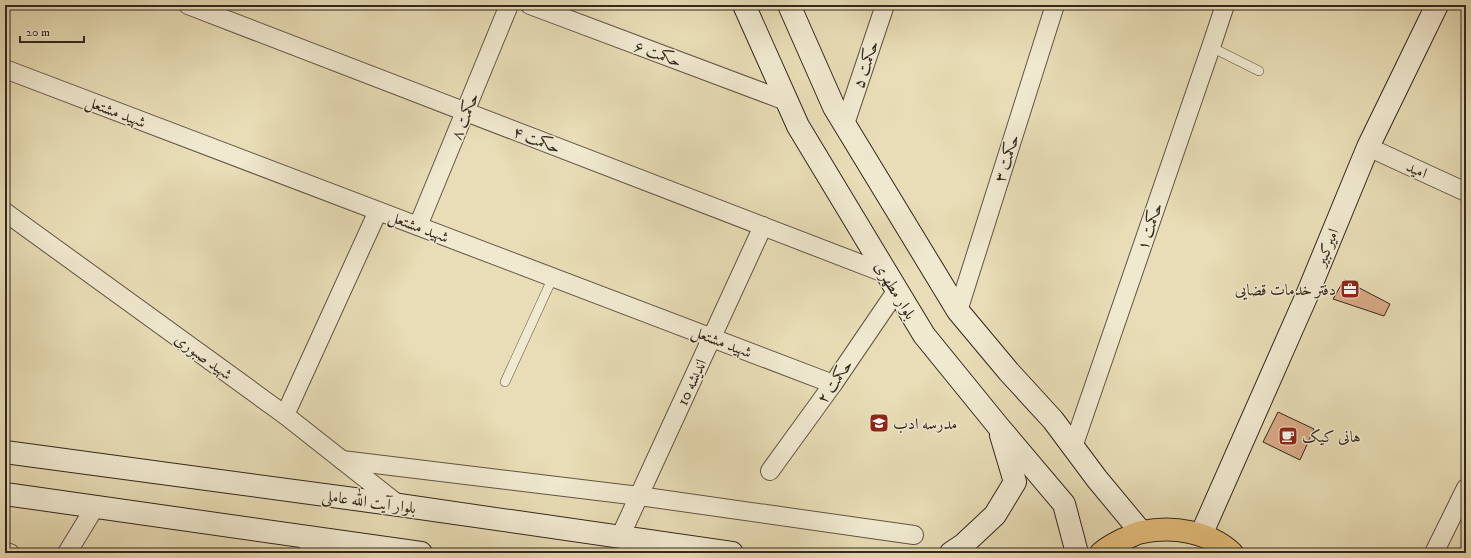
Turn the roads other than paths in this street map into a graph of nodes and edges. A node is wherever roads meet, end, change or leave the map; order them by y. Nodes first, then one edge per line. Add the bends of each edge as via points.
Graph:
1 (188, 5) edge
2 (509, 5) edge
3 (530, 5) edge
4 (744, 5) edge
5 (789, 5) edge
6 (885, 5) edge
7 (1055, 5) edge
8 (1225, 5) edge
9 (1437, 5) edge
10 (1212, 47) junction
11 (5, 69) edge
12 (1259, 71) dead end
13 (786, 101) junction
14 (465, 112) junction
15 (845, 124) junction
16 (1368, 147) junction
17 (1466, 192) edge
18 (378, 211) junction
19 (5, 212) edge
20 (418, 226) junction
21 (763, 226) junction
22 (553, 277) junction
23 (892, 282) junction
24 (958, 311) junction
25 (711, 337) junction
26 (505, 382) dead end
27 (833, 384) junction
28 (285, 415) junction
29 (998, 426) junction
30 (1073, 447) junction
31 (5, 452) edge
32 (342, 460) junction
33 (770, 471) dead end
34 (1466, 488) edge
35 (5, 494) edge
36 (639, 496) junction
37 (399, 505) junction
38 (95, 507) junction
39 (1140, 532) junction
40 (914, 535) dead end
41 (1201, 535) junction
42 (620, 537) junction
43 (311, 546) edge
44 (5, 552) edge
45 (10, 553) edge
46 (67, 553) edge
47 (421, 553) edge
48 (732, 553) edge
49 (951, 553) edge
50 (1077, 553) edge
51 (1101, 553) edge
52 (1232, 553) edge
53 (1434, 553) edge

1 - 14 street, حکمت ۴
2 - 14 street, حکمت ۸
3 - 13 street, حکمت ۶
4 - 13 street, بلوار مطهری
5 - 15 street via 834,107
6 - 15 street, حکمت ۵
7 - 24 street, حکمت ۳
8 - 10 street, حکمت ۱
9 - 16 street, امیرکبیر
10 - 12 lane
10 - 30 street, حکمت ۱
11 - 18 street, شهید مشتعل
13 - 23 street, بلوار مطهری via 798,126
14 - 20 street, حکمت ۸
14 - 21 street, حکمت ۴
15 - 24 street
16 - 17 street, امید
16 - 41 street, امیرکبیر
18 - 20 street, شهید مشتعل
18 - 28 street
19 - 28 street, شهید صبوری
20 - 22 street, شهید مشتعل
21 - 23 street, حکمت ۴
21 - 25 street, اندیشه 10
22 - 25 street, شهید مشتعل
22 - 26 lane
23 - 27 street, حکمت ۲
23 - 29 street, بلوار مطهری via 924,335
24 - 30 street via 1053,420
25 - 27 street, شهید مشتعل
25 - 36 street, اندیشه 10
27 - 33 street, حکمت ۲
28 - 32 street, شهید صبوری
29 - 49 street via 1015,482 995,515
29 - 50 street, بلوار مطهری via 1064,504
30 - 39 street
31 - 37 street, بلوار آیت‌ الله عاملی
32 - 36 street
32 - 37 street, شهید صبوری
34 - 53 street
35 - 38 street
36 - 40 street
36 - 42 street, اندیشه 10
37 - 42 street, بلوار آیت‌ الله عاملی
38 - 43 street
38 - 46 street
39 - 41 main road via 1171,529
39 - 51 main road
41 - 52 main road via 1226,547
42 - 48 street, بلوار آیت‌ الله عاملی
43 - 47 street
44 - 45 street

